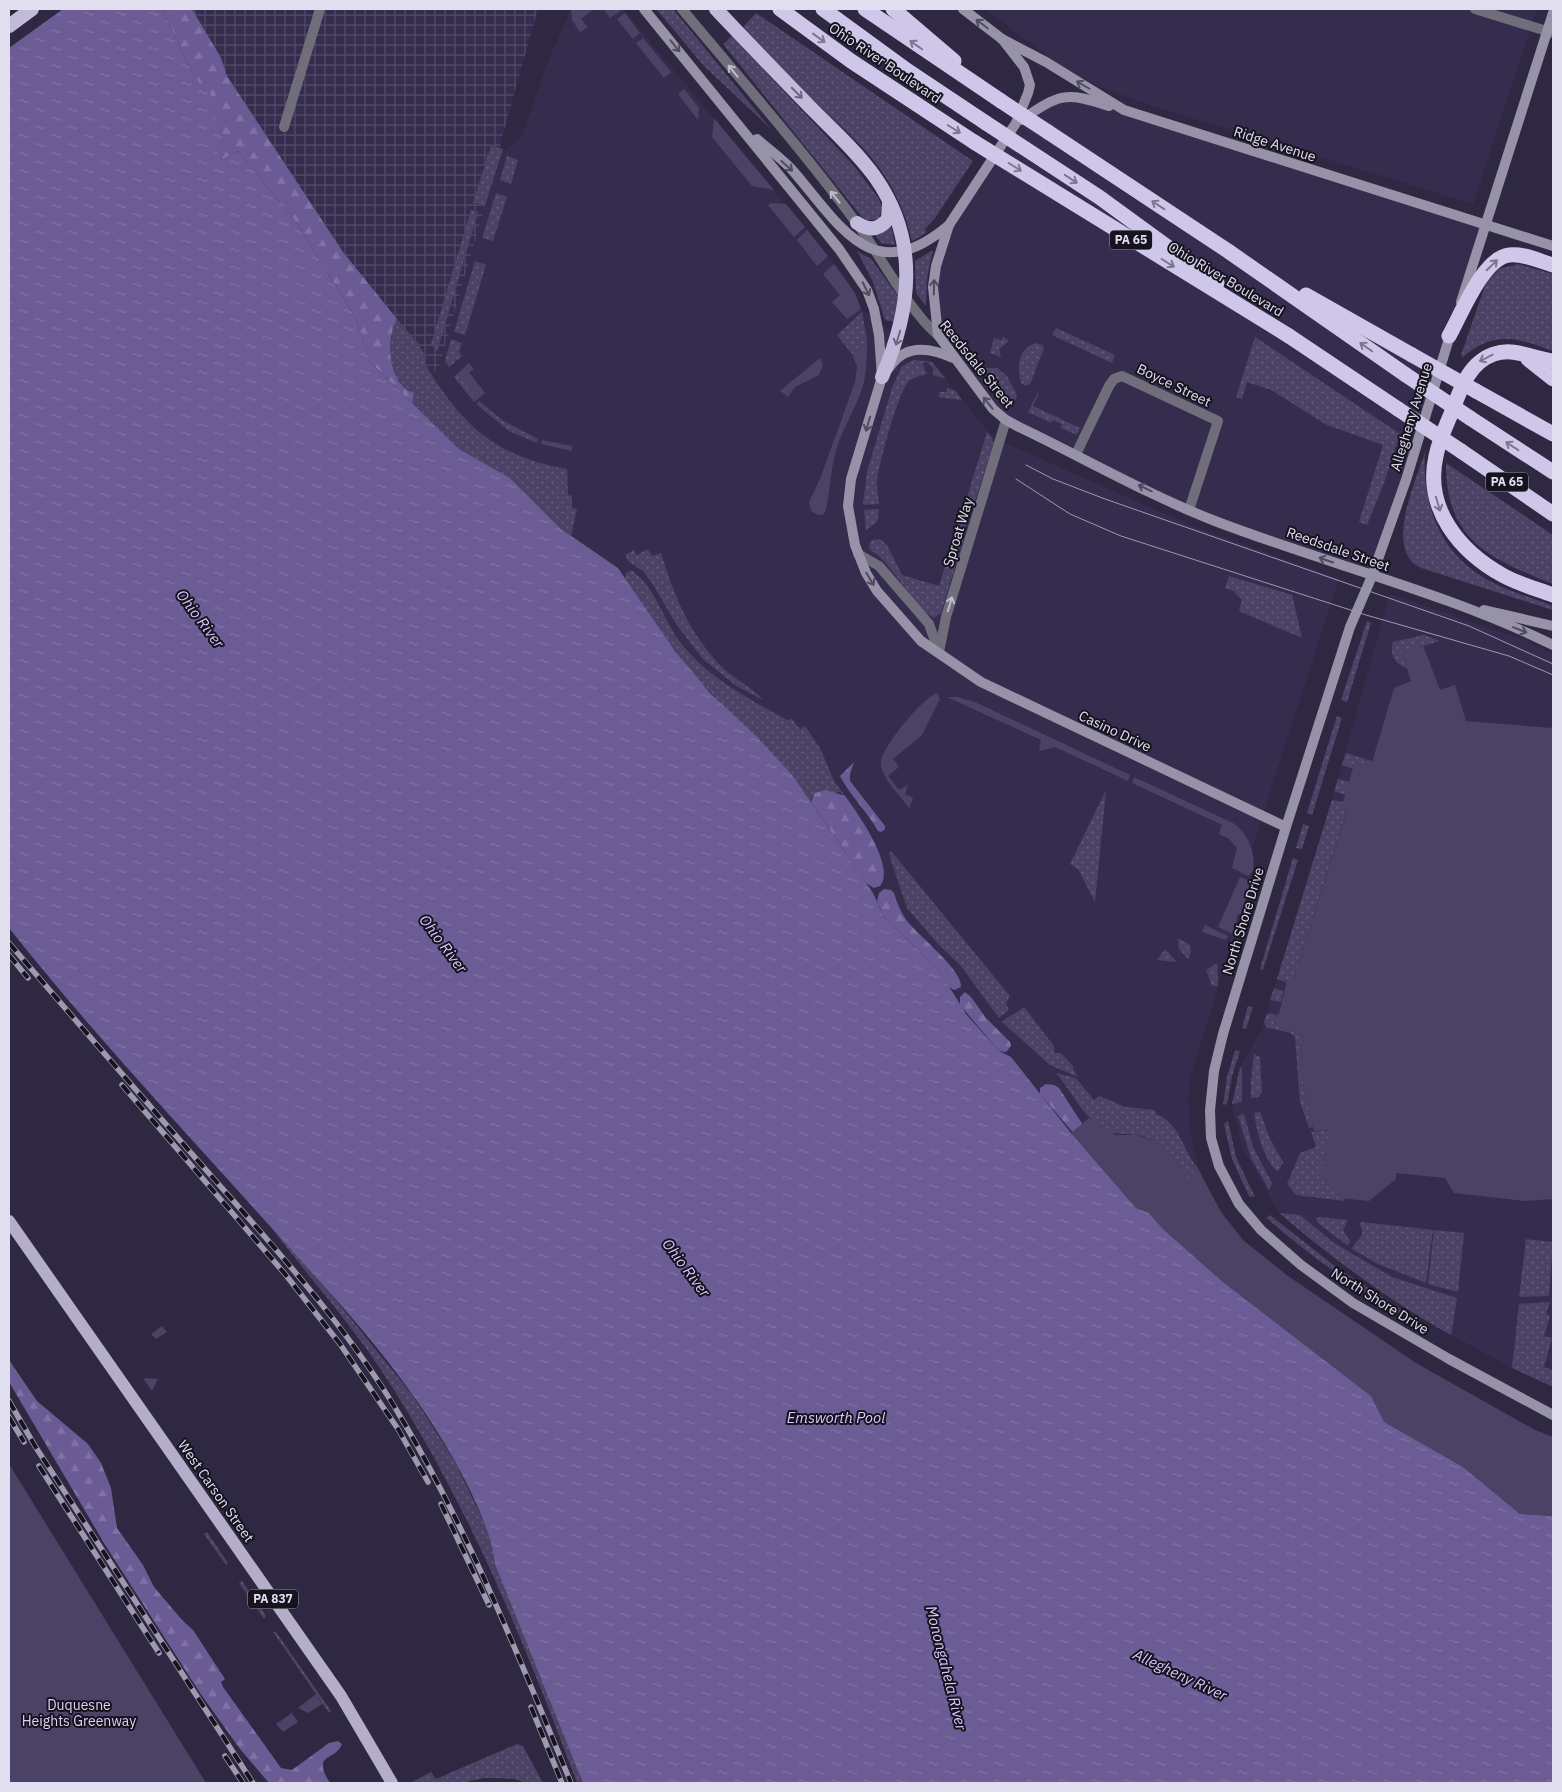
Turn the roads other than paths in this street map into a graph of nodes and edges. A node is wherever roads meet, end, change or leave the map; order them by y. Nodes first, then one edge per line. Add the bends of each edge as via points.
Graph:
1 (32, 9) edge
2 (320, 9) edge
3 (644, 9) edge
4 (682, 9) edge
5 (716, 9) edge
6 (780, 9) edge
7 (823, 9) edge
8 (865, 9) edge
9 (893, 9) edge
10 (962, 9) edge
11 (1475, 9) edge
12 (1553, 12) edge
13 (9, 26) edge
14 (1550, 32) edge
15 (1002, 39) junction
16 (1001, 101) junction
17 (1124, 110) junction
18 (737, 122) junction
19 (1016, 123) junction
20 (284, 127) dead end
21 (889, 203) junction
22 (857, 223) junction
23 (950, 225) junction
24 (1486, 225) junction
25 (1553, 246) edge
26 (875, 250) junction
27 (1228, 251) junction
28 (905, 252) junction
29 (1553, 265) edge
30 (906, 296) junction
31 (938, 335) junction
32 (1290, 336) junction
33 (1449, 336) junction
34 (1508, 351) junction
35 (953, 358) junction
36 (1553, 361) edge
37 (882, 377) junction
38 (1553, 379) edge
39 (1006, 420) junction
40 (1553, 434) edge
41 (1076, 454) junction
42 (1553, 472) edge
43 (1189, 510) junction
44 (1553, 514) edge
45 (858, 554) junction
46 (1372, 576) junction
47 (1553, 595) edge
48 (1459, 605) junction
49 (1553, 626) edge
50 (1553, 645) edge
51 (939, 652) junction
52 (1286, 826) junction
53 (9, 1221) edge
54 (1553, 1414) edge
55 (392, 1783) edge

1 - 13 highway
2 - 20 street
3 -> 18 main road
22 -> 4 street, Reedsdale Street
5 -> 21 highway via 861,159
6 -> 32 highway, Ohio River Boulevard / PA 65, bridge via 851,61 974,142
7 -> 32 highway, bridge via 886,56 1127,216
16 -> 8 highway, Ohio River Boulevard / PA 65
9 - 16 highway
15 -> 10 main road
11 - 14 street
12 - 14 main road, Allegheny Avenue
14 - 24 main road, Allegheny Avenue
17 -> 15 main road, Ridge Avenue
15 - 19 main road via 1024,67 1030,85
27 -> 16 highway, Ohio River Boulevard / PA 65, bridge
17 - 19 main road via 1079,96 1067,96 1051,100
17 - 24 main road, Ridge Avenue
18 -> 26 main road via 792,170 842,229 859,243
18 -> 37 main road, Casino Drive via 839,248 862,282 874,309
19 - 23 main road
21 - 22 highway via 888,219 879,228 867,229
21 - 28 highway
22 - 26 street, Reedsdale Street
23 - 28 main road via 925,243
31 -> 23 main road via 933,287 936,266
24 - 25 main road, Ridge Avenue
24 - 33 main road, Allegheny Avenue
26 - 28 main road
26 - 30 street, Reedsdale Street
27 - 40 highway, bridge
42 -> 27 highway, Ohio River Boulevard / PA 65, bridge
28 - 30 highway
33 -> 29 highway via 1482,276 1495,260 1518,255
30 - 31 street, Reedsdale Street
30 -> 37 highway via 896,344
31 - 35 main road, Reedsdale Street
32 - 44 highway, Ohio River Boulevard / PA 65, bridge
33 - 46 main road, Allegheny Avenue via 1406,480
34 - 36 highway
34 - 38 highway via 1527,359
34 -> 47 highway via 1480,360 1469,372 1435,456 1436,502 1452,534 1480,561 1505,577
35 - 37 main road via 932,350 914,349 899,357
39 -> 35 main road, Reedsdale Street via 992,409
37 -> 45 main road, Casino Drive via 851,480 848,506
39 - 41 main road, Reedsdale Street
51 -> 39 street, Sproat Way via 946,617
43 -> 41 main road, Reedsdale Street
41 - 43 street, Boyce Street via 1109,386 1122,376 1218,421
46 -> 43 main road, Reedsdale Street
45 -> 51 main road, Casino Drive via 866,573 890,607 922,641
45 - 51 street via 879,566 929,624
46 - 48 main road, Reedsdale Street
46 - 52 main road, Allegheny Avenue via 1350,628
48 - 49 main road, Reedsdale Street
48 -> 50 main road, Reedsdale Street
51 - 52 main road, Casino Drive via 958,668 1006,695
52 - 54 main road, North Shore Drive via 1214,1071 1211,1138 1219,1166 1236,1198 1261,1230 1301,1265 1353,1303
53 - 55 main road, West Carson Street / PA 837 via 341,1696

